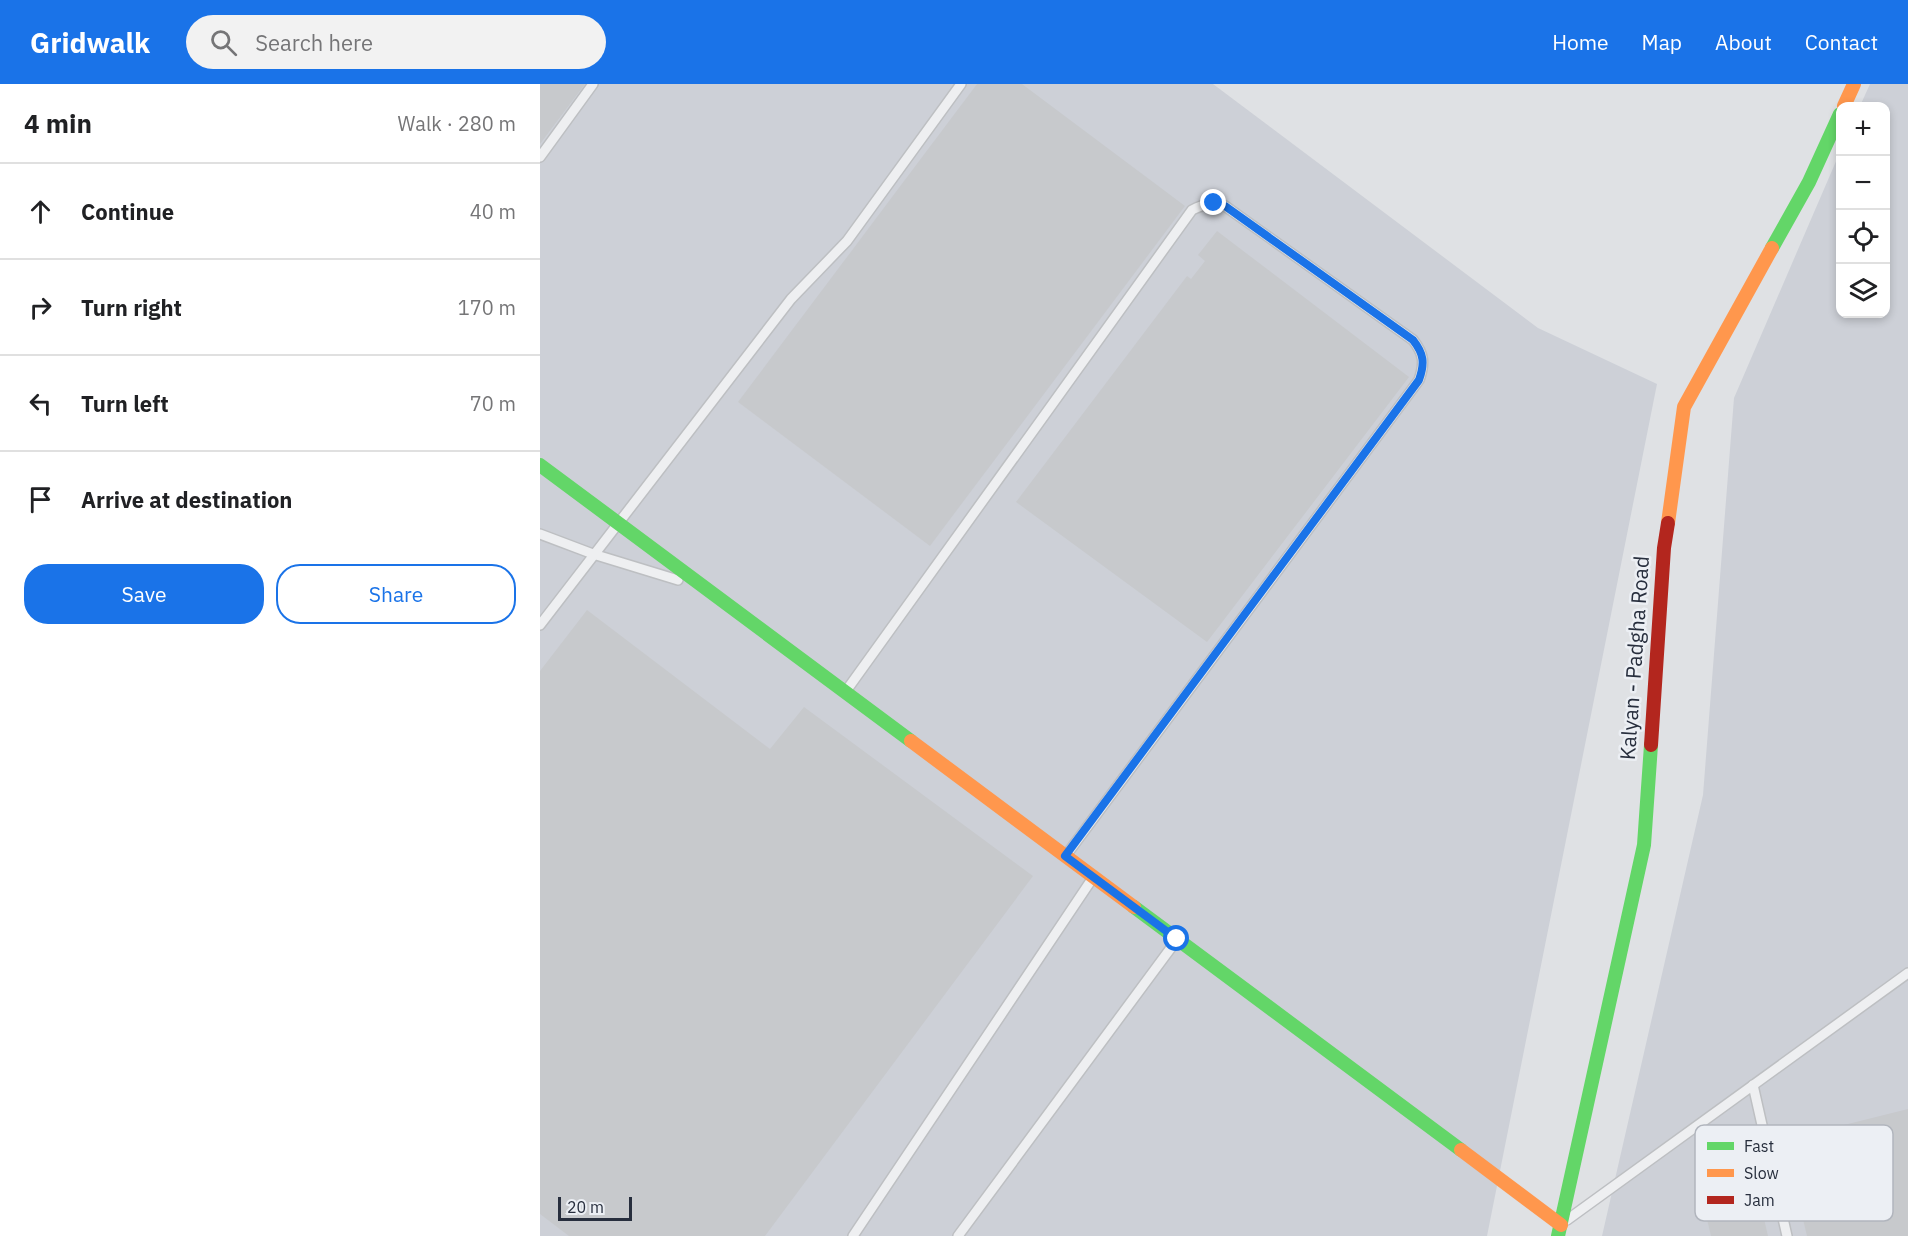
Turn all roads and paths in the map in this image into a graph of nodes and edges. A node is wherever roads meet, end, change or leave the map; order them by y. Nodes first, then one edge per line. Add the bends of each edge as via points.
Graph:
1 (593, 84) edge
2 (961, 84) edge
3 (1854, 84) edge
4 (1846, 102) edge
5 (1836, 123) edge
6 (540, 157) edge
7 (540, 465) edge
8 (618, 523) junction
9 (540, 534) edge
10 (593, 554) junction
11 (706, 589) junction
12 (540, 625) edge
13 (845, 692) junction
14 (1065, 856) junction
15 (1093, 877) junction
16 (1177, 939) junction
17 (1908, 973) edge
18 (1753, 1085) junction
19 (1699, 1125) edge
20 (1762, 1125) edge
21 (1695, 1128) edge
22 (1785, 1221) edge
23 (1559, 1230) edge
24 (853, 1236) edge
25 (958, 1236) edge
26 (1788, 1236) edge

1 - 6 lane
2 - 8 lane via 847,242 791,299
3 - 4 street
5 - 23 street, Kalyan - Padgha Road via 1809,182 1684,407 1664,548 1644,845
7 - 8 street
8 - 10 lane
8 - 11 street
9 - 10 lane
10 - 11 lane
10 - 12 lane
11 - 13 street
13 - 14 street
13 - 14 lane via 1192,210 1214,203 1225,206 1413,340 1423,359 1419,380
14 - 15 street
15 - 16 street
15 - 24 lane
16 - 23 street
16 - 25 lane
17 - 18 lane
18 - 19 lane
18 - 20 lane
21 - 23 lane
22 - 26 lane

